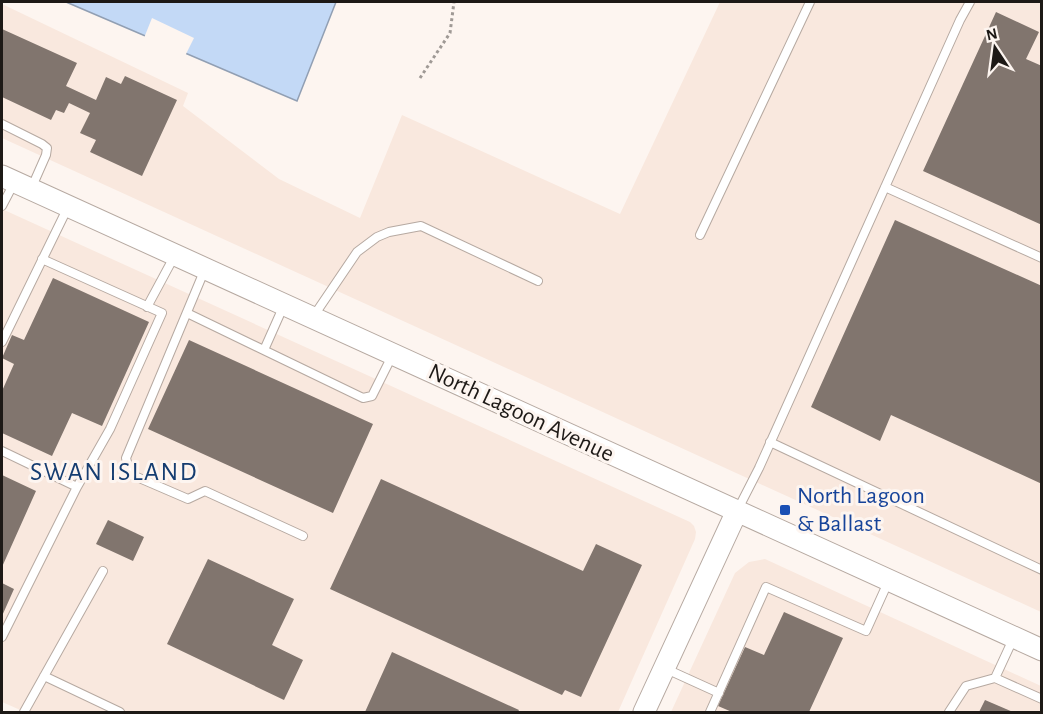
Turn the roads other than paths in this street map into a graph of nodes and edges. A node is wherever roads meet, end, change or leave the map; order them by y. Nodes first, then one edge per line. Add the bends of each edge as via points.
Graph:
1 (810, 2) edge
2 (970, 2) edge
3 (2, 124) edge
4 (15, 182) edge
5 (885, 187) junction
6 (2, 206) edge
7 (68, 206) junction
8 (700, 235) dead end
9 (175, 255) junction
10 (1041, 258) edge
11 (42, 259) junction
12 (205, 268) junction
13 (538, 281) dead end
14 (284, 305) junction
15 (147, 307) junction
16 (187, 313) junction
17 (313, 318) junction
18 (2, 342) edge
19 (264, 350) junction
20 (393, 354) junction
21 (770, 442) junction
22 (2, 451) edge
23 (77, 487) junction
24 (737, 511) junction
25 (303, 536) dead end
26 (1041, 570) edge
27 (103, 571) dead end
28 (889, 580) junction
29 (2, 637) edge
30 (1014, 637) junction
31 (1041, 650) edge
32 (664, 668) junction
33 (44, 676) junction
34 (995, 678) junction
35 (719, 693) junction
36 (1041, 699) edge
37 (24, 712) edge
38 (120, 712) edge
39 (644, 712) edge
40 (710, 712) edge
41 (949, 712) edge

1 - 8 lane
2 - 5 lane
3 - 4 lane via 47,148 46,155
4 - 6 lane
4 - 7 street, North Lagoon Avenue
5 - 10 lane
5 - 21 lane
7 - 9 street, North Lagoon Avenue
7 - 11 lane
9 - 12 street, North Lagoon Avenue
9 - 15 lane
11 - 15 lane
11 - 18 lane
12 - 14 street, North Lagoon Avenue
12 - 16 lane
13 - 17 lane via 421,226 389,232 357,252
14 - 17 street, North Lagoon Avenue
14 - 19 lane
15 - 23 lane via 162,313 110,429
16 - 19 lane
16 - 25 lane via 126,458 130,474 188,499 204,490
17 - 20 street, North Lagoon Avenue
19 - 20 lane via 363,398 372,396
20 - 24 street, North Lagoon Avenue
21 - 24 lane
21 - 26 lane
22 - 23 lane
23 - 29 lane
24 - 28 street, North Lagoon Avenue
24 - 32 street
27 - 33 lane
28 - 30 street, North Lagoon Avenue
28 - 35 lane via 866,631 766,587
30 - 31 street, North Lagoon Avenue
30 - 34 lane
32 - 35 lane
32 - 39 street
33 - 37 lane
33 - 38 lane
34 - 36 lane
34 - 41 lane via 966,686
35 - 40 lane

